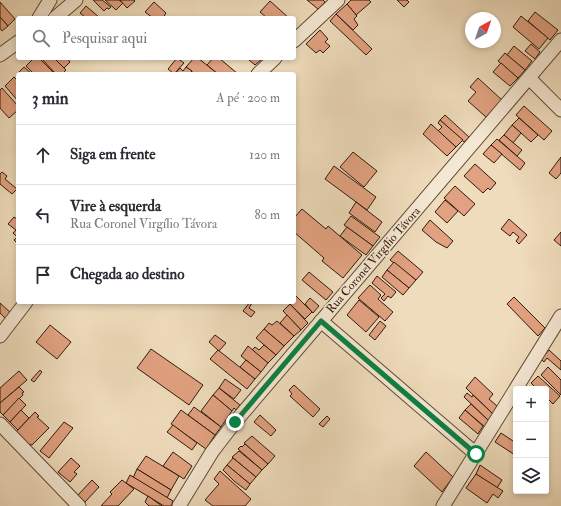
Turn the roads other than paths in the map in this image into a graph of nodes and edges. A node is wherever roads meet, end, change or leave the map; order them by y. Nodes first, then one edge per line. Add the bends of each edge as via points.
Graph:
1 (50, 0) edge
2 (76, 0) edge
3 (338, 0) edge
4 (41, 16) edge
5 (57, 16) edge
6 (296, 39) edge
7 (561, 40) edge
8 (16, 43) edge
9 (0, 55) edge
10 (273, 60) edge
11 (260, 72) edge
12 (529, 78) junction
13 (561, 110) edge
14 (24, 304) edge
15 (561, 316) edge
16 (321, 321) junction
17 (0, 336) edge
18 (0, 424) edge
19 (476, 454) junction
20 (78, 506) edge
21 (179, 506) edge
22 (443, 506) edge

1 - 4 street
2 - 5 street
3 - 6 street
7 - 12 street, Rua Coronel Virgílio Távora
8 - 9 street
10 - 11 street
12 - 13 street
12 - 16 street, Rua Coronel Virgílio Távora
14 - 17 street
15 - 19 street
16 - 19 street
16 - 21 street, Rua Coronel Virgílio Távora via 235,422 212,452
18 - 20 street
19 - 22 street

